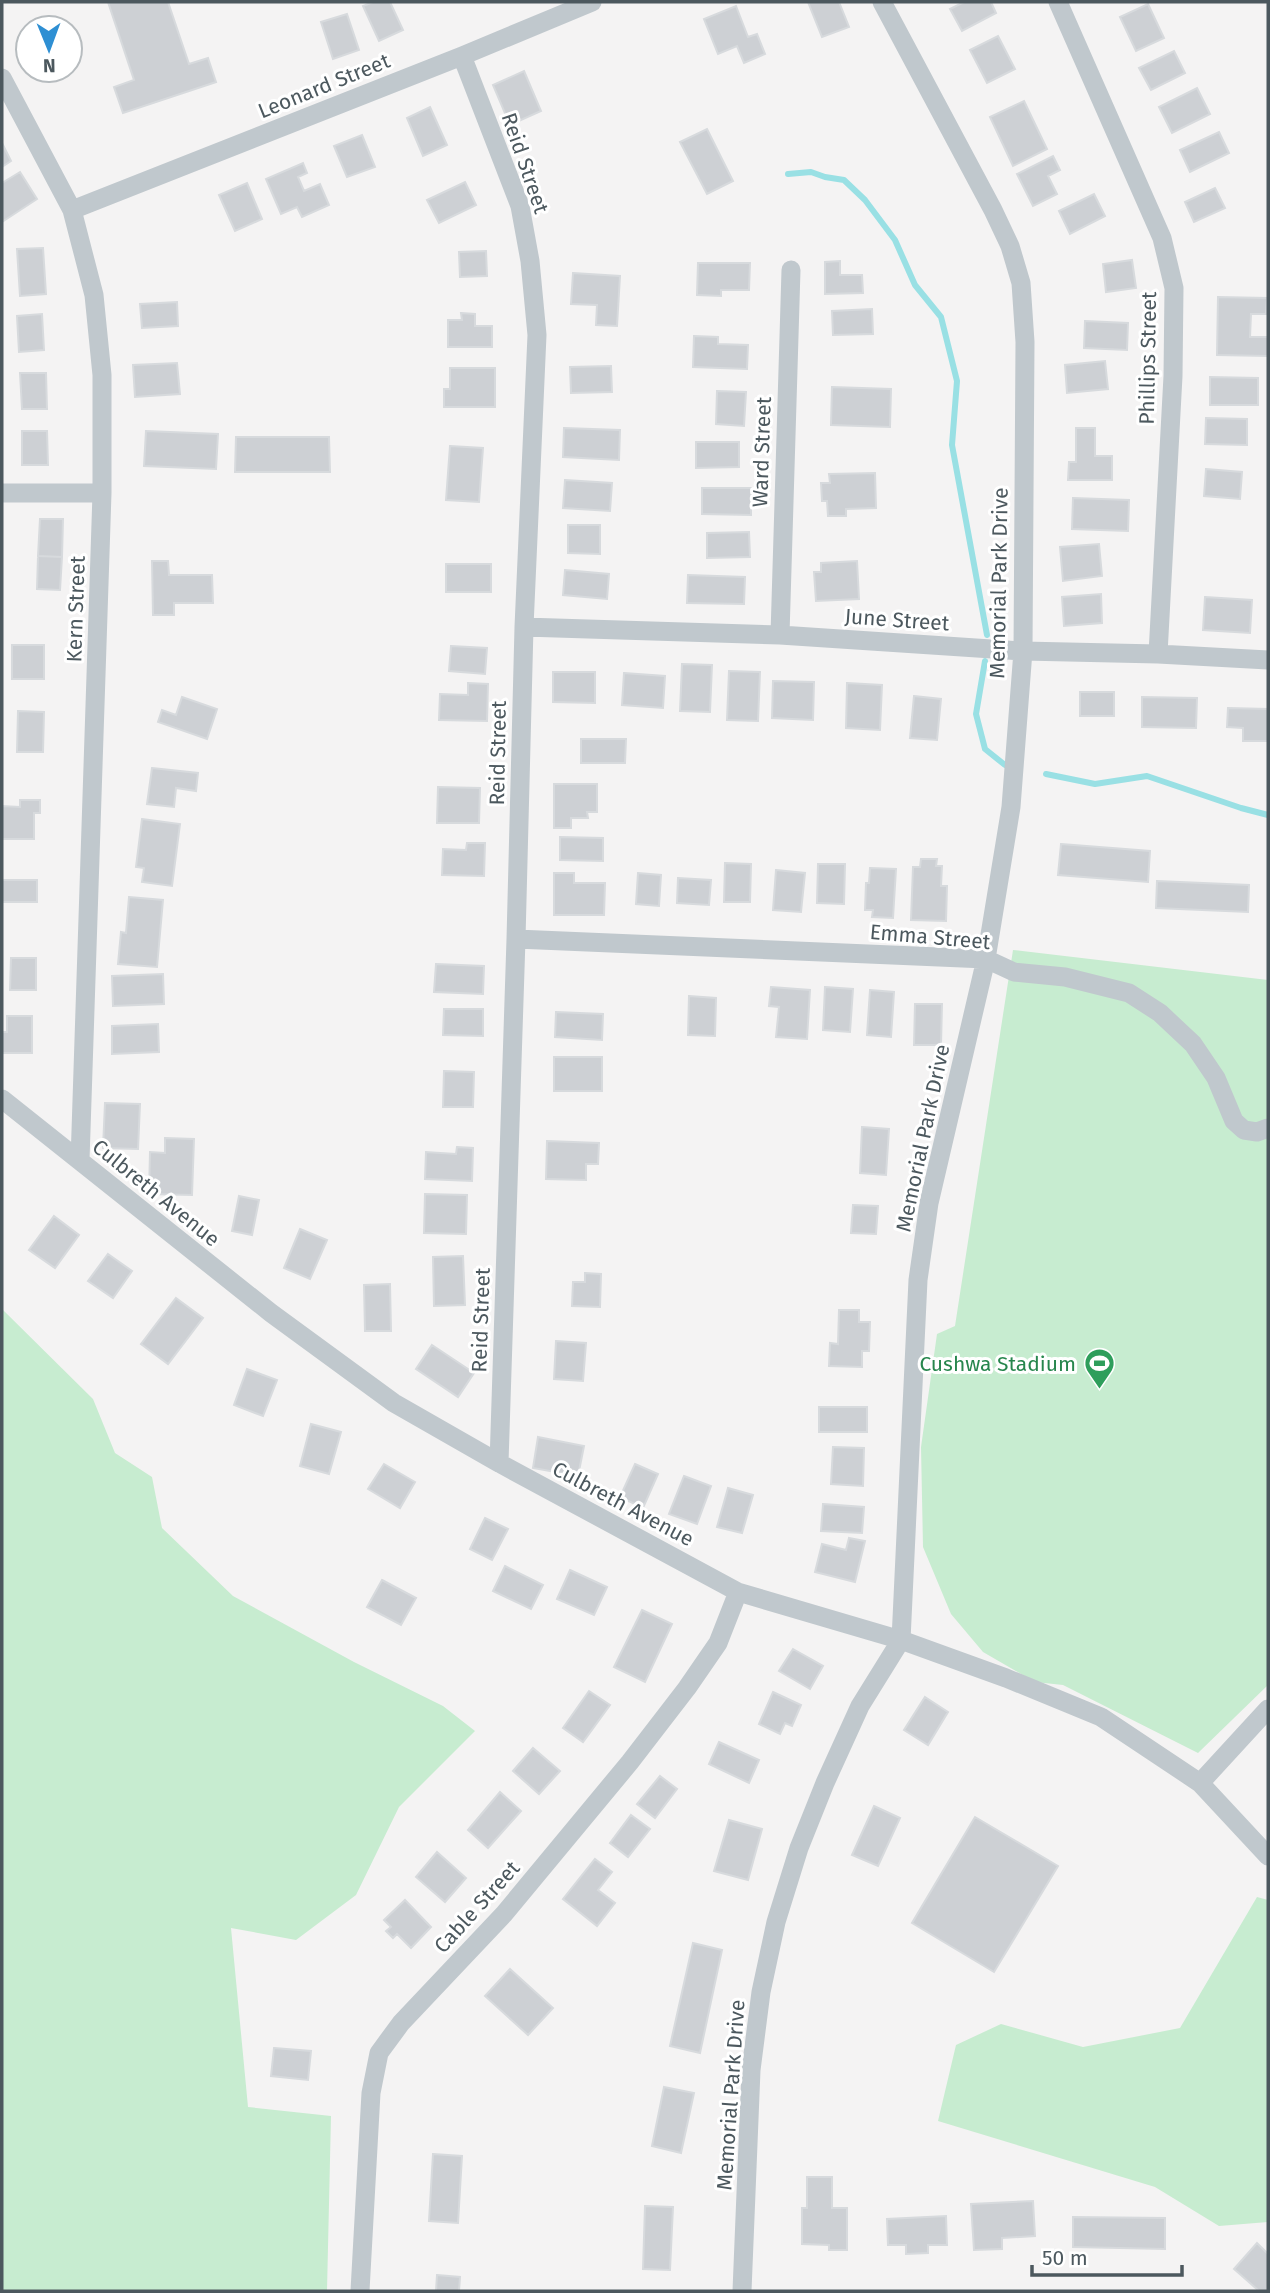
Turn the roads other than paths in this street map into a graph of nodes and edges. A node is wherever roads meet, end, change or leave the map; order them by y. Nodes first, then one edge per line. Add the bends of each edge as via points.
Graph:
1 (592, 2) edge
2 (882, 2) edge
3 (1058, 2) edge
4 (462, 56) junction
5 (2, 78) edge
6 (72, 210) junction
7 (791, 270) dead end
8 (2, 493) edge
9 (102, 493) junction
10 (524, 627) junction
11 (780, 635) junction
12 (1023, 651) junction
13 (1158, 654) junction
14 (1268, 660) edge
15 (516, 939) junction
16 (986, 959) junction
17 (2, 1099) edge
18 (1268, 1128) edge
19 (80, 1161) junction
20 (499, 1464) junction
21 (738, 1592) junction
22 (901, 1640) junction
23 (1268, 1709) edge
24 (1200, 1783) junction
25 (1268, 1856) edge
26 (360, 2291) edge
27 (742, 2291) edge

1 - 4 street, Leonard Street
2 - 12 street, Memorial Park Drive via 993,210 1021,283 1025,342
3 - 13 street, Phillips Street via 1162,238 1174,288
4 - 6 street, Leonard Street
4 - 10 street, Reid Street via 520,206 530,261 537,335
5 - 6 street, Kern Street
6 - 9 street, Kern Street via 94,295 102,374
7 - 11 street, Ward Street
8 - 9 street
9 - 19 street, Kern Street
10 - 11 street, June Street
10 - 15 street, Reid Street
11 - 12 street, June Street
12 - 13 street, June Street
12 - 16 street, Memorial Park Drive via 1011,807
13 - 14 street, June Street
15 - 16 street, Emma Street
15 - 20 street, Reid Street
16 - 18 street, Emma Street via 1014,972 1065,977 1129,993 1160,1013 1193,1044 1216,1078 1234,1121 1244,1130
16 - 22 street, Memorial Park Drive via 929,1203 918,1280
17 - 19 street, Culbreth Avenue
19 - 20 street, Culbreth Avenue via 394,1404
20 - 21 street, Culbreth Avenue
21 - 22 street, Culbreth Avenue
21 - 26 street, Cable Street via 718,1643 630,1762 379,2053 371,2093
22 - 24 street, Culbreth Avenue via 1101,1717
22 - 27 street, Memorial Park Drive via 860,1706 825,1783 776,1922 751,2070
23 - 24 street
24 - 25 street, Culbreth Avenue

